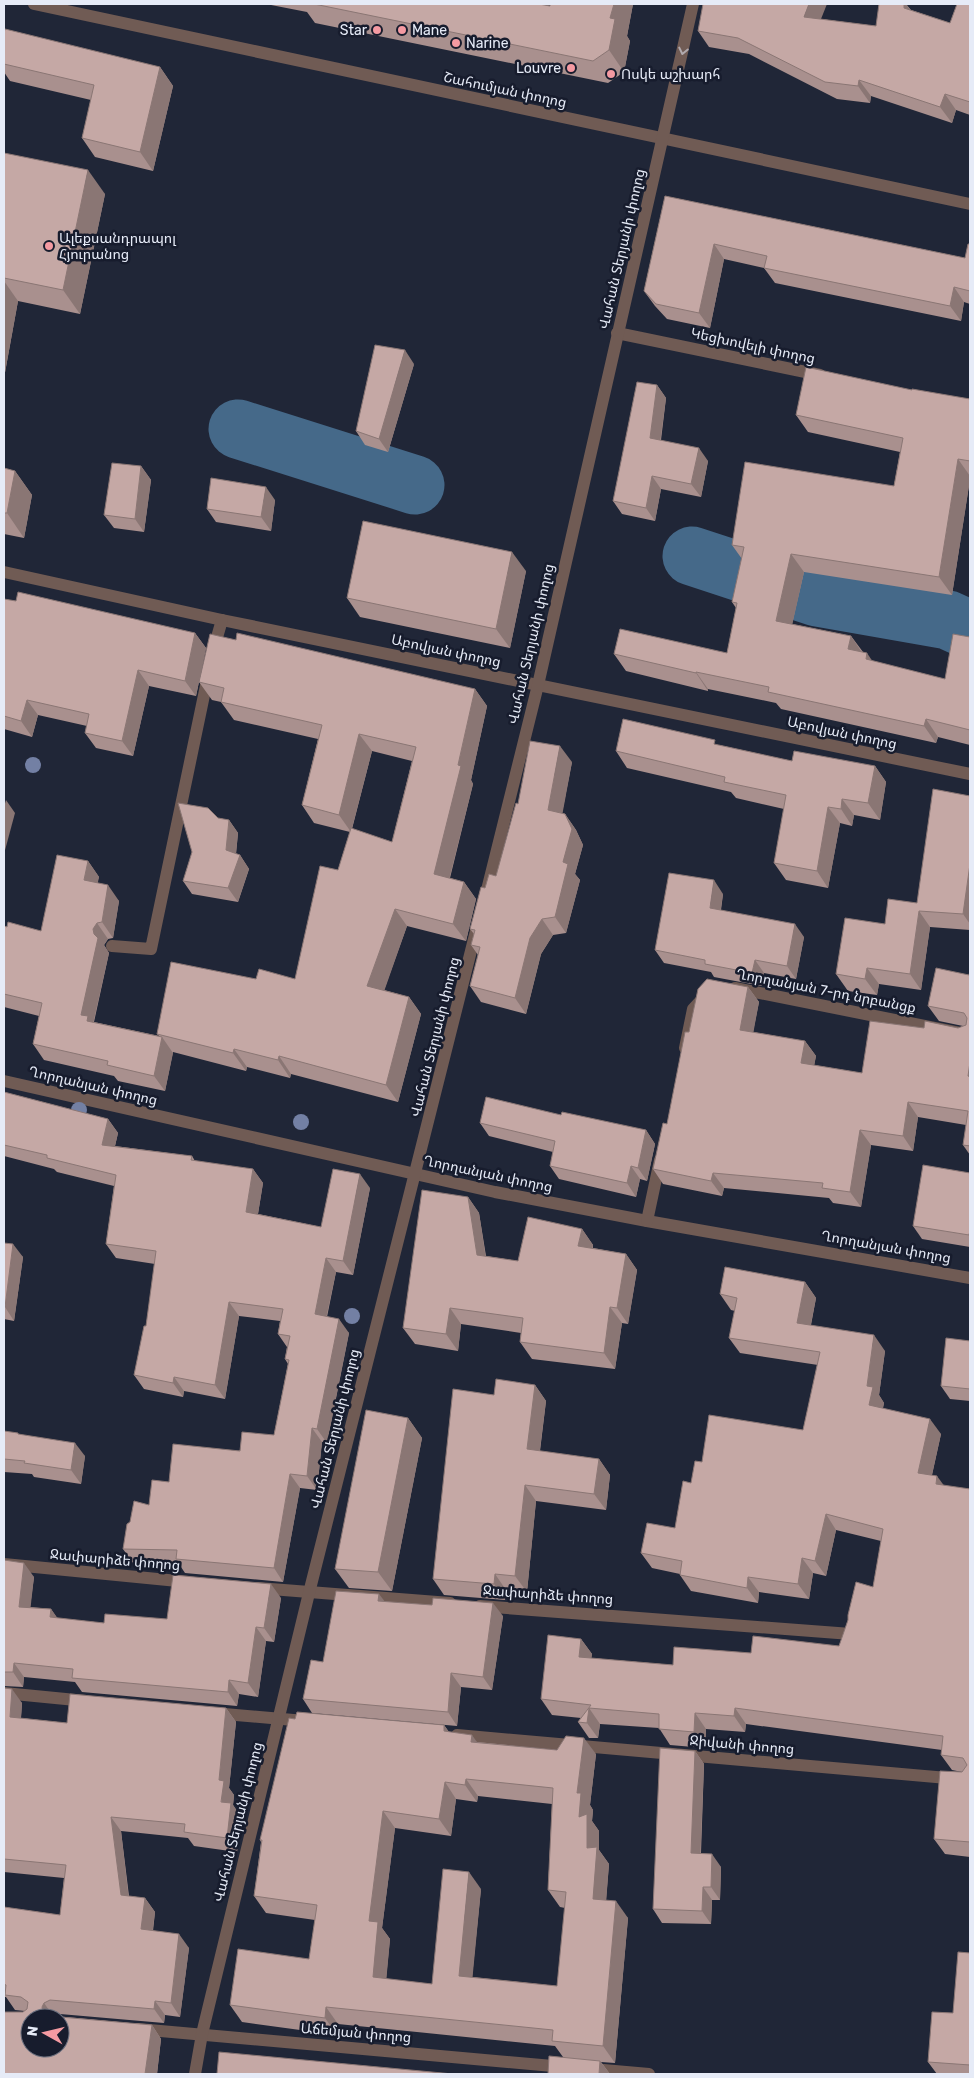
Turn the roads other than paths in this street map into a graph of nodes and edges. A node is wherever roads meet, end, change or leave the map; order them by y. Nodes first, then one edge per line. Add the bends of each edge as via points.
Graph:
1 (34, 4) edge
2 (693, 4) edge
3 (664, 139) junction
4 (970, 204) edge
5 (617, 332) junction
6 (837, 378) edge
7 (4, 572) edge
8 (222, 620) junction
9 (538, 685) junction
10 (970, 774) edge
11 (112, 946) dead end
12 (970, 1036) edge
13 (683, 1057) edge
14 (4, 1081) edge
15 (664, 1144) edge
16 (416, 1174) junction
17 (647, 1221) junction
18 (970, 1278) edge
19 (4, 1564) edge
20 (201, 1583) edge
21 (250, 1588) edge
22 (309, 1593) junction
23 (851, 1634) edge
24 (4, 1693) edge
25 (102, 1702) edge
26 (200, 1711) edge
27 (278, 1719) junction
28 (318, 1722) edge
29 (446, 1734) edge
30 (970, 1780) edge
31 (126, 2028) edge
32 (202, 2034) junction
33 (195, 2074) edge
34 (649, 2074) edge

1 - 3 street, Շահումյան փողոց
2 -> 3 street, Վահան Տերյանի փողոց
3 - 4 street, Շահումյան փողոց
3 - 5 street, Վահան Տերյանի փողոց
5 - 6 street, Կեցխովելի փողոց
5 - 9 street, Վահան Տերյանի փողոց
7 - 8 street, Աբովյան փողոց
8 - 9 street, Աբովյան փողոց
8 - 11 street via 151,949
9 - 10 street, Աբովյան փողոց
9 - 16 street, Վահան Տերյանի փողոց
12 - 13 street, Ղորղանյան 7-րդ նրբանցք via 720,986 694,1009
14 - 16 street, Ղորղանյան փողոց
15 - 17 street
16 - 17 street, Ղորղանյան փողոց
16 - 22 street, Վահան Տերյանի փողոց
17 - 18 street, Ղորղանյան փողոց
19 - 20 street, Ջափարիձե փողոց
21 - 22 street, Ջափարիձե փողոց
22 - 23 street, Ջափարիձե փողոց
22 - 27 street, Վահան Տերյանի փողոց
24 - 25 street
26 - 27 street
27 - 28 street
27 - 32 street, Վահան Տերյանի փողոց
29 - 30 street, Ջիվանի փողոց
31 - 32 street, Աճեմյան փողոց
32 - 33 street, Վահան Տերյանի փողոց
32 - 34 street, Աճեմյան փողոց

